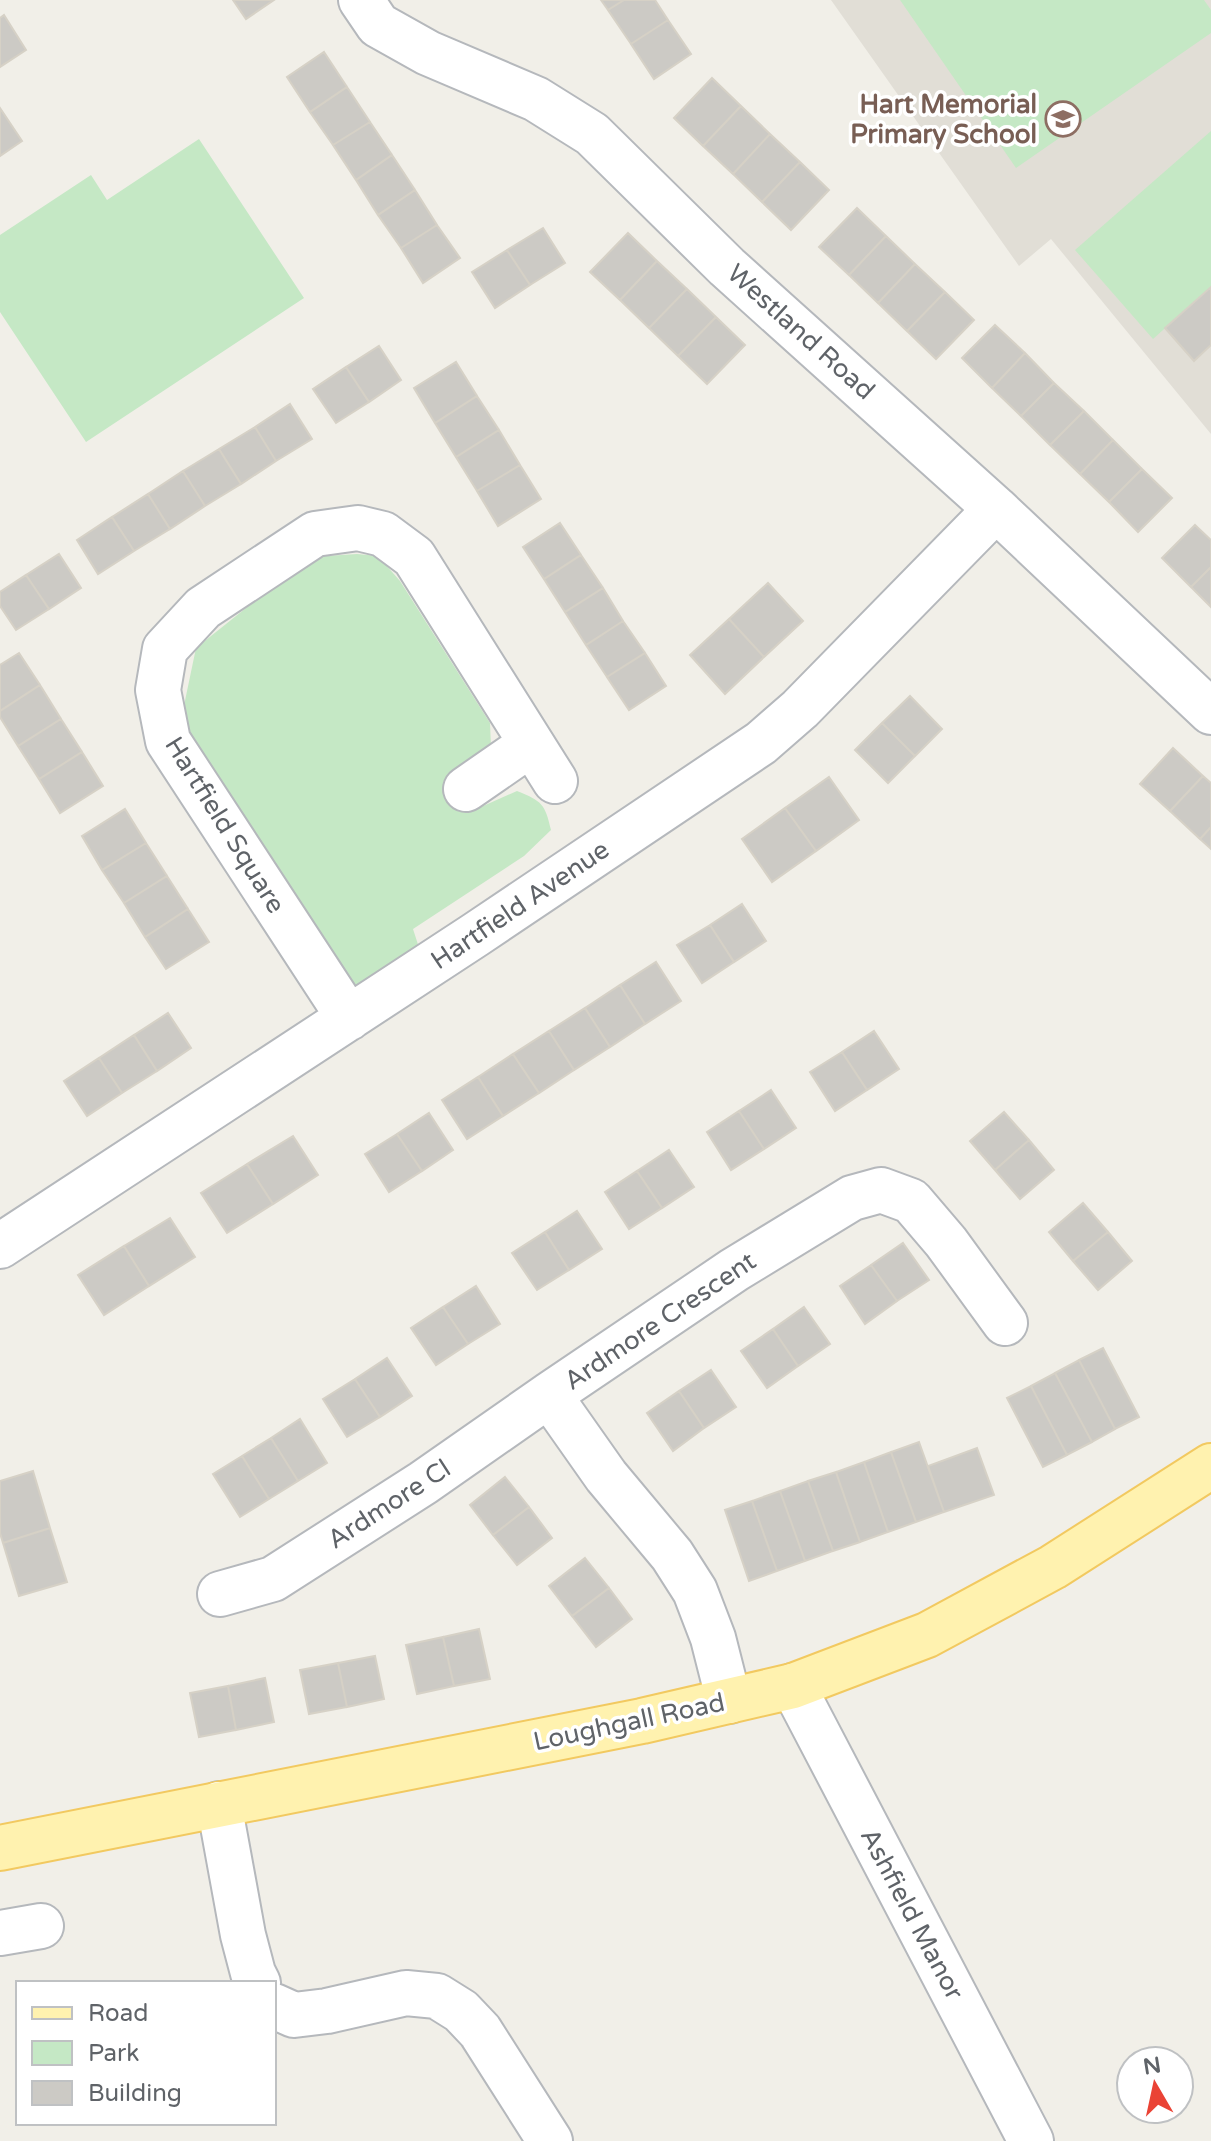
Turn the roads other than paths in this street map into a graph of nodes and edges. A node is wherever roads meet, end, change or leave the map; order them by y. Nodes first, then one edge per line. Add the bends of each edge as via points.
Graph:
1 (361, 0) edge
2 (996, 509) junction
3 (1211, 712) edge
4 (531, 744) junction
5 (555, 781) dead end
6 (466, 789) dead end
7 (349, 1018) junction
8 (0, 1246) edge
9 (1005, 1323) dead end
10 (549, 1395) junction
11 (1211, 1466) edge
12 (220, 1594) dead end
13 (793, 1686) junction
14 (729, 1701) junction
15 (219, 1804) junction
16 (0, 1848) edge
17 (257, 1981) edge
18 (276, 2007) edge
19 (550, 2141) edge
20 (1031, 2141) edge

1 - 2 street, Westland Road via 378,25 428,53 536,99 592,134 727,267
2 - 3 street, Westland Road
2 - 7 street, Hartfield Avenue via 761,743
4 - 5 street, Hartfield Square
4 - 6 street
4 - 7 street, Hartfield Square via 414,557 383,534 358,528 315,534 203,608 165,649 158,690 168,741
7 - 8 street, Hartfield Avenue
9 - 10 street, Ardmore Crescent via 911,1201 881,1190 852,1198 734,1270
10 - 12 street, Ardmore Cl via 273,1579
10 - 14 street, Ardmore Crescent via 695,1591
11 - 13 main road, Loughgall Road via 1053,1567 927,1635
13 - 14 main road, Loughgall Road
13 - 20 street, Ashfield Manor
14 - 15 main road, Loughgall Road
15 - 16 main road, Loughgall Road
15 - 17 street via 243,1935
18 - 19 street via 294,2015 406,1993 437,1996 480,2031

